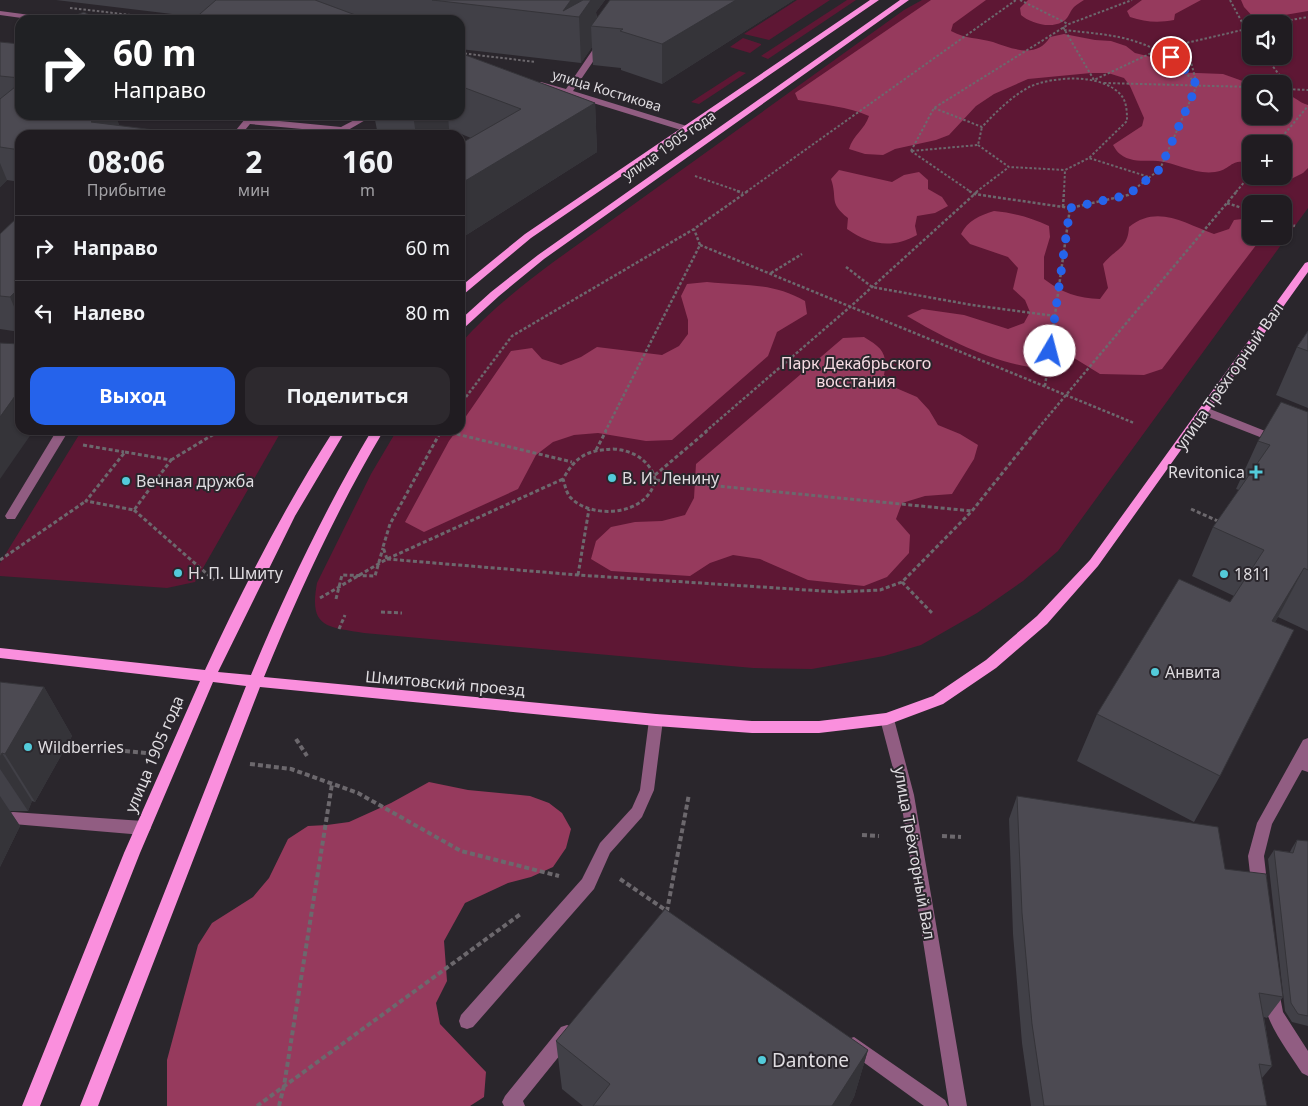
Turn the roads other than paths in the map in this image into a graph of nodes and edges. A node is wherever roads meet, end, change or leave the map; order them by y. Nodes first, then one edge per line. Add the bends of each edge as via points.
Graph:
1 (874, 0) edge
2 (905, 0) edge
3 (0, 14) edge
4 (15, 16) edge
5 (604, 40) edge
6 (535, 82) edge
7 (568, 92) junction
8 (362, 120) edge
9 (240, 130) edge
10 (318, 130) edge
11 (347, 130) edge
12 (687, 130) junction
13 (1308, 265) edge
14 (465, 288) edge
15 (465, 321) edge
16 (1205, 411) junction
17 (60, 435) edge
18 (337, 435) edge
19 (375, 435) edge
20 (1308, 452) edge
21 (10, 516) dead end
22 (0, 654) edge
23 (208, 675) junction
24 (254, 682) junction
25 (887, 719) junction
26 (656, 720) junction
27 (1308, 744) edge
28 (1304, 764) edge
29 (13, 818) dead end
30 (143, 828) junction
31 (1262, 906) edge
32 (1270, 975) edge
33 (580, 1018) edge
34 (467, 1021) dead end
35 (840, 1035) edge
36 (1308, 1067) edge
37 (31, 1106) edge
38 (89, 1106) edge
39 (516, 1106) edge
40 (939, 1106) edge
41 (958, 1106) edge

1 - 12 main road, улица 1905 года
2 - 15 main road, улица 1905 года via 541,257
3 - 4 street
5 - 7 street
6 - 7 street, улица Костикова
7 - 12 street, улица Костикова
8 - 11 street
9 - 10 street via 248,121
12 - 14 main road, улица 1905 года via 528,236
13 - 16 main road, улица Трёхгорный Вал
16 - 20 street
16 - 25 main road, улица Трёхгорный Вал via 1094,563 1042,620 991,664 938,700
17 - 21 street
18 - 23 main road, улица 1905 года via 277,538
19 - 24 main road via 348,481 289,601
22 - 23 main road, Шмитовский проезд
23 - 24 main road, Шмитовский проезд
23 - 30 main road, улица 1905 года
24 - 26 main road, Шмитовский проезд
24 - 38 main road
25 - 26 main road, Шмитовский проезд via 819,727 752,727
25 - 41 street, улица Трёхгорный Вал via 907,795
26 - 34 street via 647,790 637,812 605,848 588,884
27 - 28 street
28 - 31 street via 1265,823 1256,856
29 - 30 street
30 - 37 main road, улица 1905 года
32 - 36 street via 1275,1014
33 - 39 street via 511,1102
35 - 40 street

